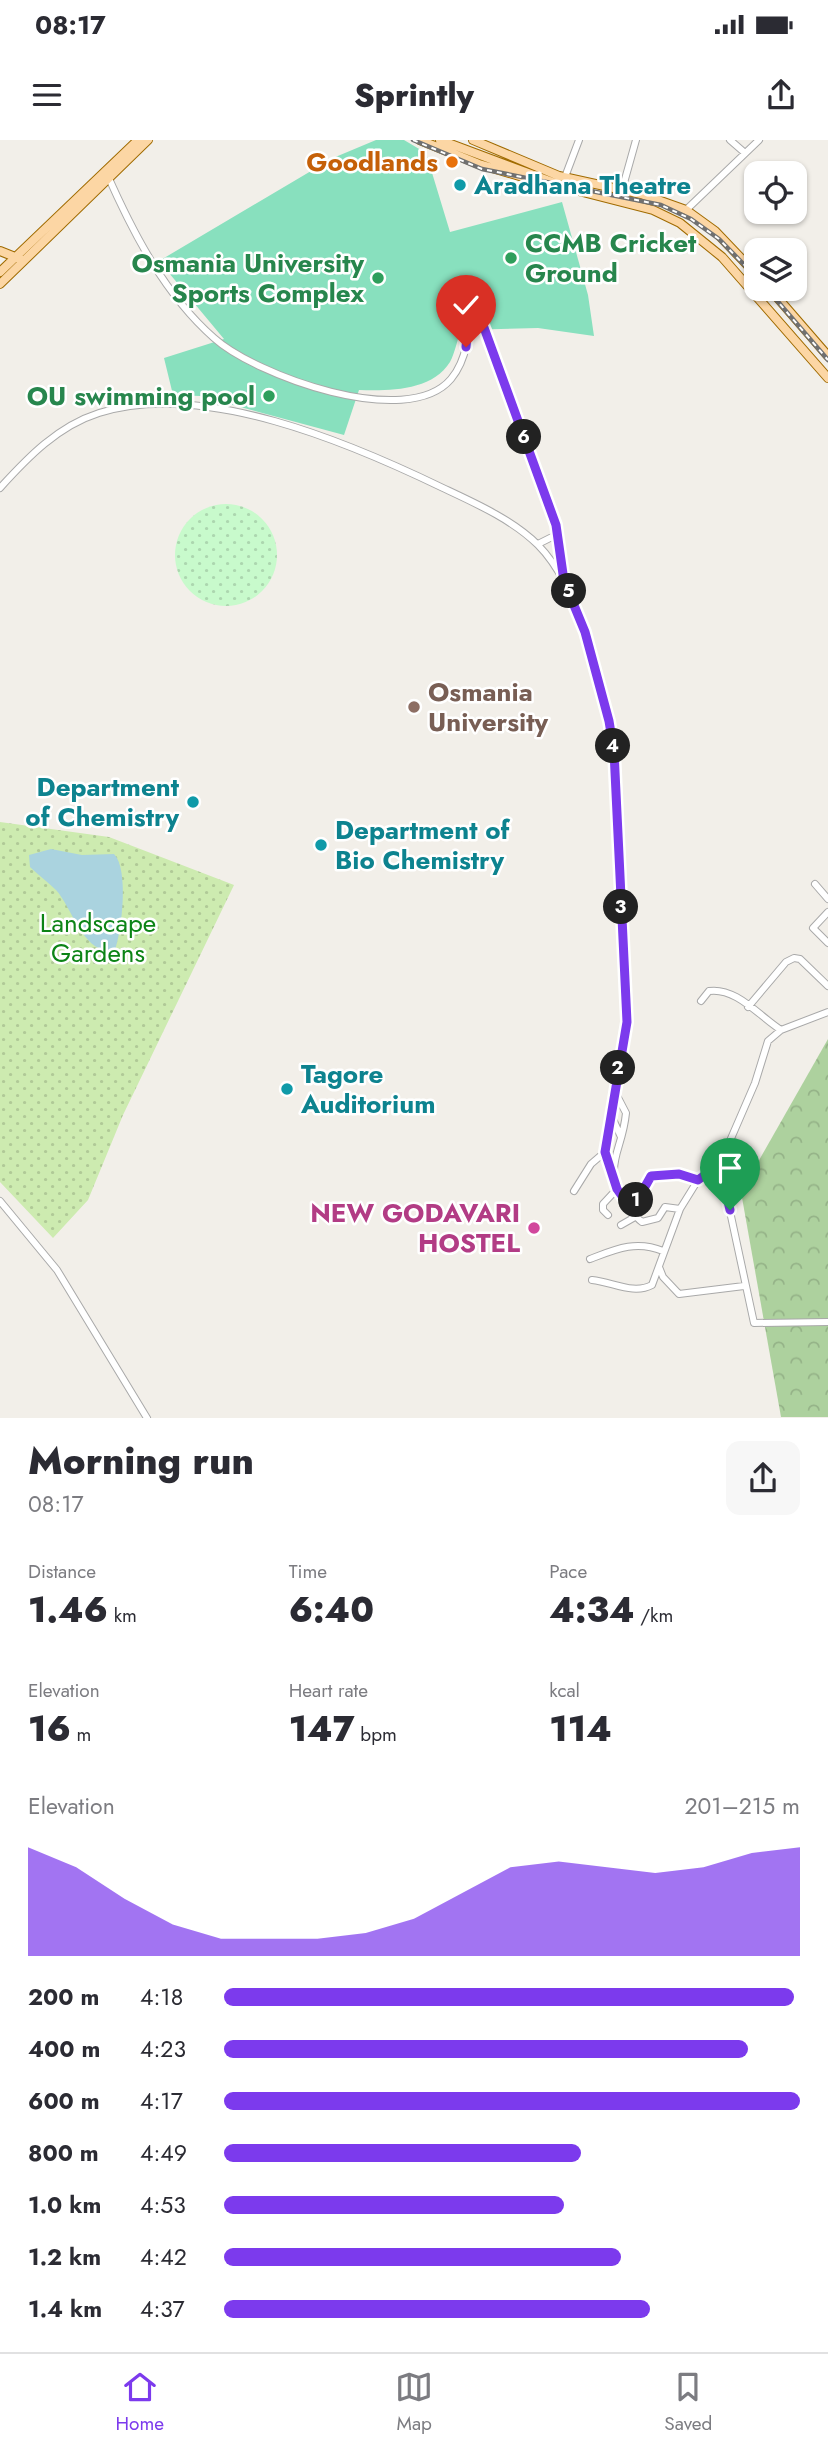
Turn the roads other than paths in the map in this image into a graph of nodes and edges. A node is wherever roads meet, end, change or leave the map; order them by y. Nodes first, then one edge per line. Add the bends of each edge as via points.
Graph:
1 (138, 140) edge
2 (148, 140) edge
3 (420, 140) edge
4 (440, 140) edge
5 (450, 140) edge
6 (473, 140) edge
7 (579, 140) edge
8 (636, 140) edge
9 (730, 140) edge
10 (759, 140) edge
11 (745, 153) junction
12 (107, 173) junction
13 (537, 174) junction
14 (560, 178) junction
15 (622, 190) junction
16 (686, 210) junction
17 (0, 251) edge
18 (0, 260) edge
19 (744, 261) edge
20 (17, 262) junction
21 (0, 272) edge
22 (743, 279) joint
23 (0, 284) edge
24 (780, 301) edge
25 (828, 356) edge
26 (828, 378) edge
27 (0, 488) edge
28 (556, 531) junction
29 (538, 544) junction
30 (564, 581) junction
31 (816, 884) dead end
32 (828, 899) edge
33 (828, 912) edge
34 (828, 943) edge
35 (828, 986) edge
36 (701, 1001) dead end
37 (748, 1007) junction
38 (828, 1012) edge
39 (781, 1030) junction
40 (613, 1089) junction
41 (612, 1117) junction
42 (622, 1138) junction
43 (605, 1150) junction
44 (618, 1150) junction
45 (725, 1160) junction
46 (611, 1168) junction
47 (698, 1180) junction
48 (617, 1189) junction
49 (575, 1191) dead end
50 (0, 1201) edge
51 (680, 1209) junction
52 (633, 1214) junction
53 (608, 1215) dead end
54 (621, 1225) dead end
55 (663, 1251) junction
56 (590, 1259) dead end
57 (658, 1265) junction
58 (592, 1280) dead end
59 (744, 1286) junction
60 (828, 1322) edge
61 (147, 1418) edge

1 - 12 main road
2 - 12 main road
3 - 14 main road via 479,164
4 - 13 main road
5 - 13 main road
6 - 14 main road
7 - 14 street
8 - 15 street
9 - 11 street
10 - 11 street
11 - 16 street
12 - 20 main road
12 - 28 street via 159,273 193,318 247,362 307,385 358,398 391,400 444,385 466,347 471,292
13 - 14 main road
14 - 15 main road
14 - 22 main road via 672,219 712,248
15 - 16 main road
16 - 19 main road
17 - 20 main road
18 - 20 main road
20 - 21 main road
20 - 23 main road
22 - 26 main road
24 - 25 main road
27 - 29 street via 45,443 73,423 136,405 186,404 292,426 372,453 469,500
28 - 29 street via 547,542
28 - 30 street
29 - 30 street
30 - 40 street via 585,632 614,751 627,1022
31 - 32 street
33 - 34 street via 813,928
35 - 37 street via 794,958
36 - 37 street via 709,991 720,989
37 - 39 street
38 - 39 street
39 - 45 street via 768,1041
40 - 41 street
40 - 42 street via 626,1112
41 - 42 street
41 - 43 street
42 - 44 street
43 - 44 street
43 - 46 street
43 - 49 street
44 - 46 street
45 - 47 street
45 - 59 street via 723,1179
46 - 48 street
47 - 51 street
47 - 52 street via 679,1174 651,1176
48 - 52 street
48 - 53 street via 603,1204
50 - 61 street via 57,1270
51 - 52 street via 665,1207 652,1222 642,1222
51 - 55 street
52 - 54 street
55 - 56 street via 638,1245
55 - 57 street
57 - 58 street via 655,1282 642,1290
57 - 59 street via 679,1294
59 - 60 street via 754,1323

